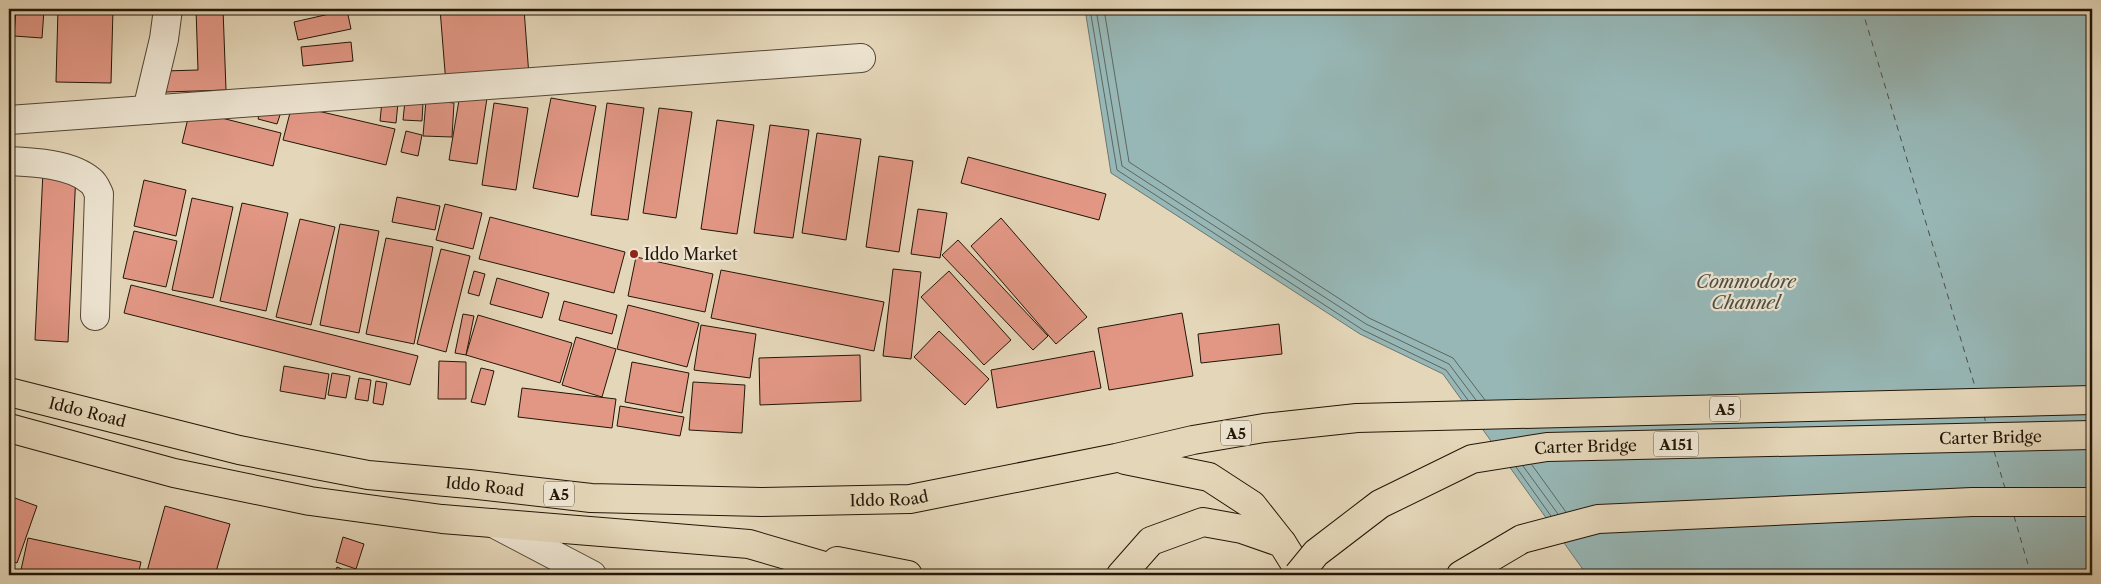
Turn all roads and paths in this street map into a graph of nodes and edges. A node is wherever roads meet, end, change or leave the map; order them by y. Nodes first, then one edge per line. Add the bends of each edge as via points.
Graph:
1 (168, 9) edge
2 (861, 58) dead end
3 (147, 110) junction
4 (9, 120) edge
5 (9, 161) edge
6 (95, 316) dead end
7 (9, 392) edge
8 (2092, 400) edge
9 (9, 428) edge
10 (2092, 435) edge
11 (1116, 458) junction
12 (2092, 502) edge
13 (493, 523) junction
14 (1282, 543) junction
15 (749, 544) junction
16 (1464, 574) edge
17 (592, 575) edge
18 (855, 575) edge
19 (908, 575) edge
20 (1121, 575) edge
21 (1298, 575) edge
22 (1302, 575) edge

1 - 3 lane
2 - 3 lane
3 - 4 lane
5 - 6 lane via 35,162 75,171 93,181 99,194
7 - 11 main road, Iddo Road / A5 via 239,450 368,476 591,498 762,502 910,499
8 - 11 main road, A5 via 1357,418 1202,438
9 - 13 main road, A5 via 174,473 310,501
10 - 21 main road, Carter Bridge / A151, bridge via 1547,447 1472,459 1380,504 1316,553
11 - 14 main road via 1209,477 1252,505
12 - 16 main road via 1972,502 1598,519 1522,539
13 - 15 main road, A5
13 - 17 lane
14 - 20 main road via 1242,529 1203,522 1151,541
14 - 22 main road
15 - 18 main road, A5
15 - 19 main road

